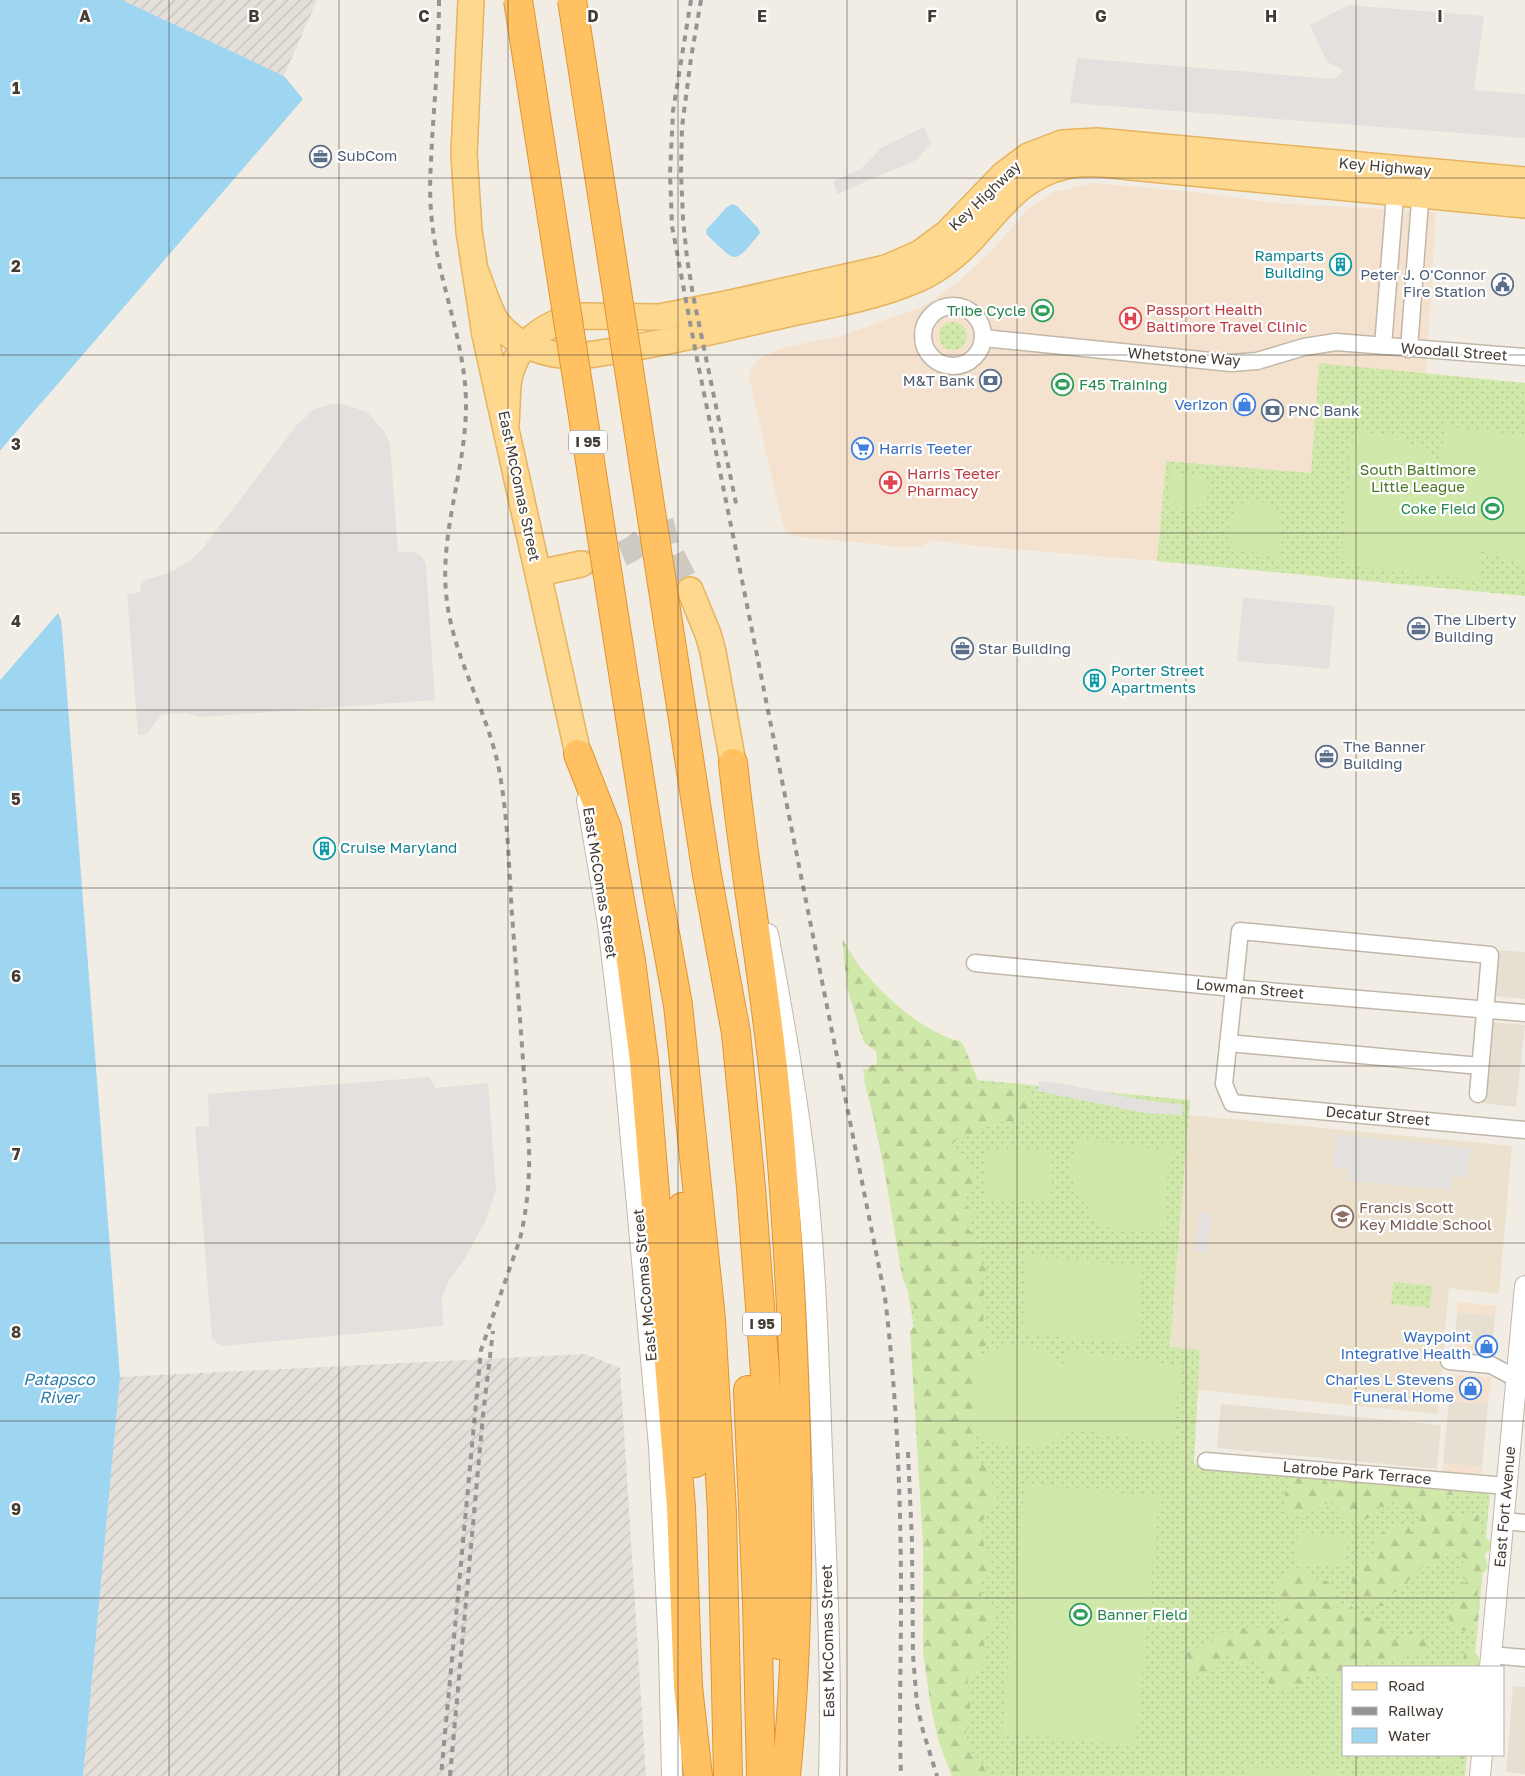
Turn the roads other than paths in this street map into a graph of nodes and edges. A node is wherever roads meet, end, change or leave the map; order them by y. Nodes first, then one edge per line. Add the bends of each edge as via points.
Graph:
1 (471, 0) edge
2 (518, 0) edge
3 (572, 0) edge
4 (1397, 168) junction
5 (1423, 171) junction
6 (1525, 180) edge
7 (1396, 193) junction
8 (1420, 195) junction
9 (1525, 204) edge
10 (476, 272) junction
11 (983, 338) dead end
12 (524, 345) junction
13 (1383, 346) junction
14 (1409, 349) junction
15 (1525, 357) edge
16 (506, 424) junction
17 (581, 564) tunnel mouth
18 (538, 573) junction
19 (690, 590) tunnel mouth
20 (578, 754) junction
21 (733, 763) junction
22 (707, 875) junction
23 (656, 884) junction
24 (975, 963) dead end
25 (1233, 988) junction
26 (1484, 1010) junction
27 (1525, 1014) edge
28 (1228, 1043) junction
29 (1480, 1066) junction
30 (1478, 1094) dead end
31 (1525, 1130) edge
32 (1525, 1286) edge
33 (1449, 1361) dead end
34 (1521, 1381) edge
35 (1206, 1461) dead end
36 (1507, 1486) junction
37 (1504, 1521) junction
38 (1525, 1523) edge
39 (1525, 1658) edge
40 (1491, 1661) edge
41 (1482, 1756) edge
42 (672, 1776) edge
43 (699, 1776) edge
44 (728, 1776) edge
45 (761, 1776) edge
46 (784, 1776) edge
47 (829, 1776) edge
48 (1480, 1776) edge

1 - 10 main road, East McComas Street via 464,154 466,207
2 - 23 highway, I 95, bridge
3 - 22 highway, I 95, bridge
4 - 5 main road, Key Highway
4 - 7 street
4 - 12 main road, Key Highway via 1097,141 1062,143 1028,156 1003,175 931,246 886,268 659,318 572,318 541,330
5 - 6 main road, Key Highway
5 - 8 street
7 - 8 main road, Key Highway
7 - 12 main road, Key Highway via 1141,168 1067,165 1028,181 998,208 967,244 938,268 889,290 722,330 588,355 562,356
7 - 13 street
8 - 9 main road, Key Highway
8 - 14 street
10 - 12 main road, Key Highway via 496,319
10 - 16 main road, East McComas Street via 485,335
11 - 13 street, Whetstone Way via 1231,362 1257,361 1322,343
12 - 16 main road, Key Highway via 508,384
13 - 14 street, Woodall Street
14 - 15 street, Woodall Street
16 - 18 main road, East McComas Street
17 - 18 main road
18 - 20 main road, East McComas Street
19 - 21 main road, East McComas Street via 710,643
20 - 42 street, East McComas Street via 608,924 629,1104 659,1446
20 - 43 highway via 606,828 631,960 644,1061 684,1558 688,1688
21 - 46 highway via 768,1018 785,1197 798,1551 794,1695
21 - 47 street, East McComas Street via 749,827 783,1016 806,1175 815,1294 829,1606
22 - 45 highway, I 95 via 747,1368 757,1583
22 - 46 highway, I 95 via 736,1032 758,1265 772,1465
23 - 43 highway, I 95 via 690,1337 698,1561
23 - 44 highway, I 95 via 678,1005 711,1319 722,1513
24 - 25 street, Lowman Street
25 - 26 street, Lowman Street
25 - 26 street via 1240,931 1490,955
25 - 28 street
26 - 27 street, Lowman Street
26 - 29 street
28 - 29 street
28 - 31 street, Decatur Street via 1224,1084 1232,1103
29 - 30 street
32 - 34 street, East Fort Avenue
33 - 34 street via 1490,1365
34 - 36 street, East Fort Avenue
35 - 36 street, Latrobe Park Terrace
36 - 37 street, East Fort Avenue
37 - 38 street
37 - 40 street, East Fort Avenue
39 - 40 street
41 - 48 street

